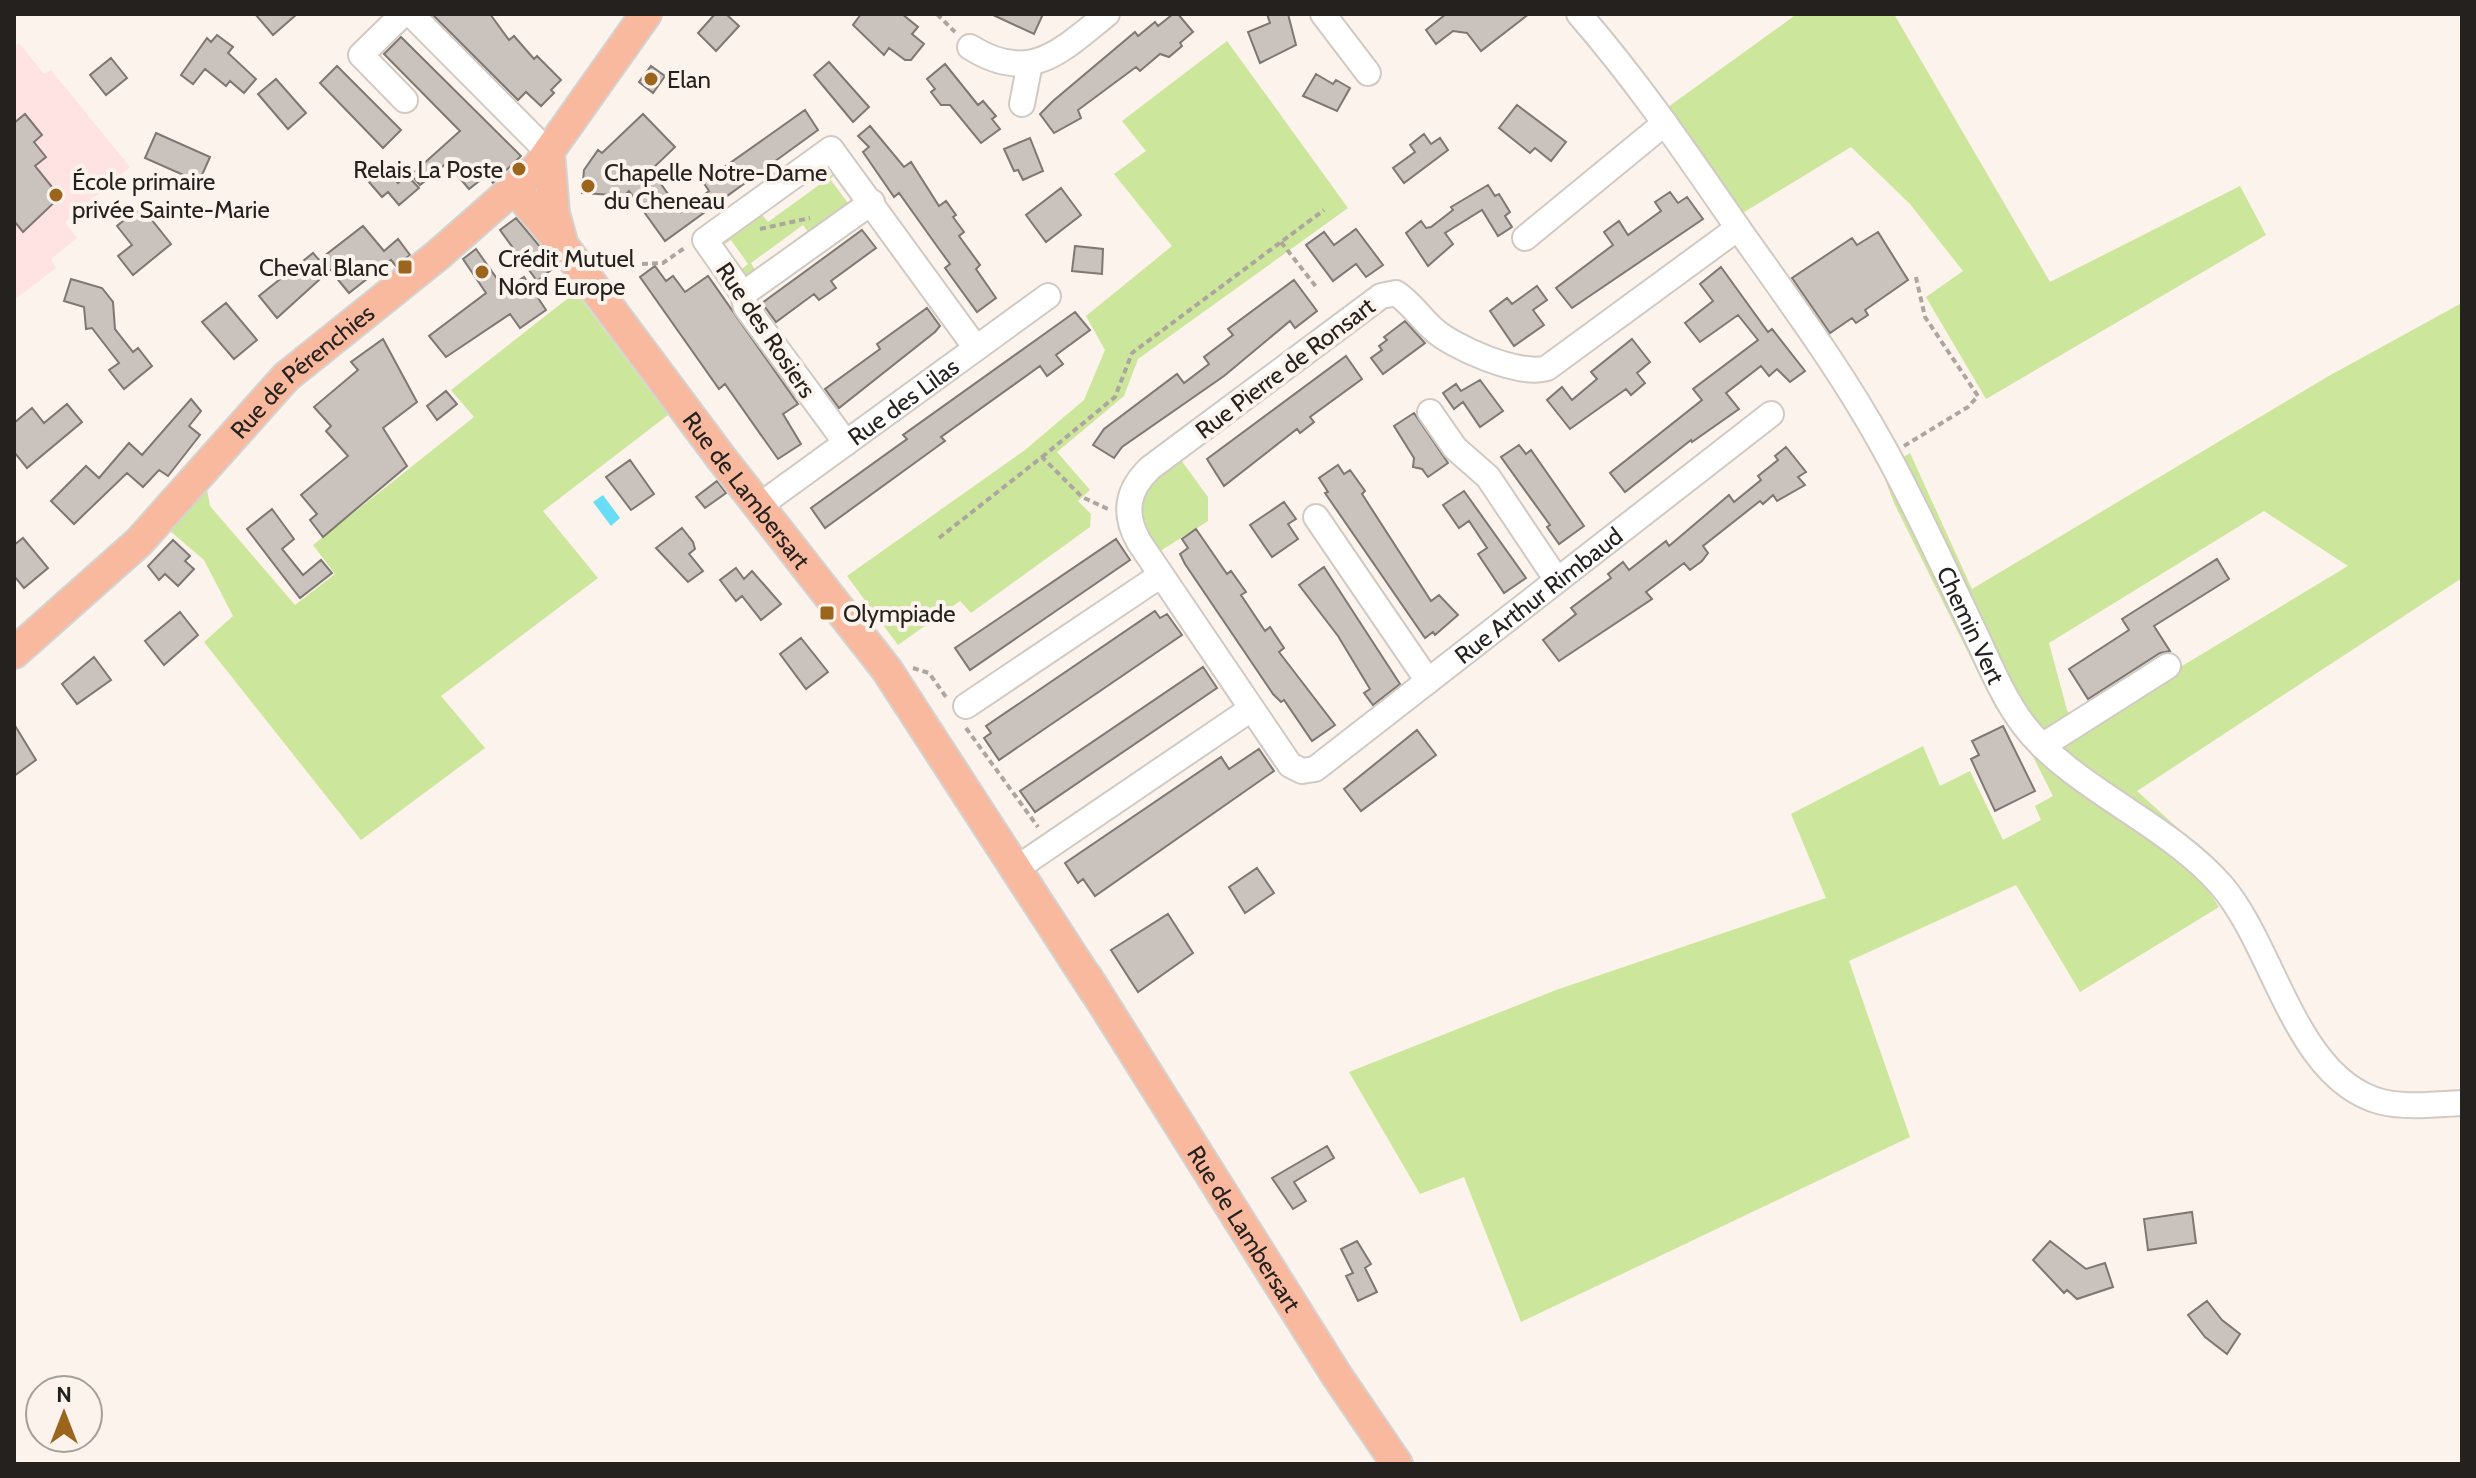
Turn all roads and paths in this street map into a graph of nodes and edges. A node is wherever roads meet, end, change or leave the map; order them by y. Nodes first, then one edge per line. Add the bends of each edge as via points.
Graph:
1 (403, 14) edge
2 (411, 14) edge
3 (646, 14) edge
4 (1107, 14) edge
5 (1323, 14) edge
6 (1579, 14) edge
7 (970, 47) dead end
8 (1030, 63) junction
9 (1368, 73) dead end
10 (405, 100) dead end
11 (1022, 104) dead end
12 (1665, 123) junction
13 (549, 153) junction
14 (515, 189) junction
15 (872, 202) junction
16 (1324, 210) dead end
17 (1738, 228) junction
18 (1525, 238) dead end
19 (1281, 242) junction
20 (564, 247) junction
21 (1915, 273) dead end
22 (1317, 288) dead end
23 (743, 294) junction
24 (1048, 296) dead end
25 (976, 348) junction
26 (1430, 412) dead end
27 (1771, 414) dead end
28 (846, 443) junction
29 (1888, 455) junction
30 (1042, 457) junction
31 (759, 506) junction
32 (1128, 513) junction
33 (1316, 517) dead end
34 (939, 538) dead end
35 (1161, 575) junction
36 (1557, 580) junction
37 (14, 653) edge
38 (2168, 666) dead end
39 (887, 670) junction
40 (1428, 681) junction
41 (958, 709) junction
42 (1251, 709) junction
43 (2042, 746) junction
44 (1031, 859) junction
45 (2462, 1103) edge
46 (1397, 1464) edge

1 - 10 street via 361,55
2 - 13 street
3 - 13 main road, Rue de Pérenchies
4 - 8 street via 1055,55
5 - 9 street
6 - 12 street, Chemin Vert
7 - 8 street via 995,61
8 - 11 street
12 - 17 street, Chemin Vert
12 - 18 street
13 - 14 main road, Rue de Pérenchies
13 - 20 main road, Rue de Lambersart via 554,213
14 - 20 main road, Rue de Lambersart
14 - 37 main road, Rue de Pérenchies via 286,377 139,542
15 - 23 street
15 - 23 street, Rue des Rosiers via 831,149 705,240
15 - 25 street
16 - 19 path
17 - 29 street, Chemin Vert via 1837,370
17 - 32 street, Rue Pierre de Ronsart via 1537,371 1505,365 1440,335 1396,293 1381,296 1150,468 1131,492
19 - 22 path
19 - 30 path via 1132,353 1115,397
20 - 31 main road, Rue de Lambersart
21 - 29 path via 1925,317 1978,396
23 - 28 street, Rue des Rosiers via 746,307
24 - 25 street, Rue des Lilas
25 - 28 street, Rue des Lilas
26 - 36 street via 1455,448 1488,477
27 - 36 street, Rue Arthur Rimbaud
28 - 31 street, Rue des Lilas
29 - 43 street, Chemin Vert via 2010,703
30 - 32 path via 1082,497 1107,510
30 - 34 path
31 - 39 main road, Rue de Lambersart
32 - 35 street via 1133,532
33 - 40 street
35 - 41 street
35 - 42 street
36 - 40 street, Rue Arthur Rimbaud
38 - 43 street
39 - 41 path via 916,667 929,673
39 - 44 main road, Rue de Lambersart via 928,735
40 - 42 street, Rue Arthur Rimbaud via 1315,769 1302,771 1290,765
41 - 44 path
42 - 44 street
43 - 45 street, Chemin Vert via 2176,844 2221,885 2250,928 2305,1034 2341,1083 2395,1104
44 - 46 main road, Rue de Lambersart via 1095,991

